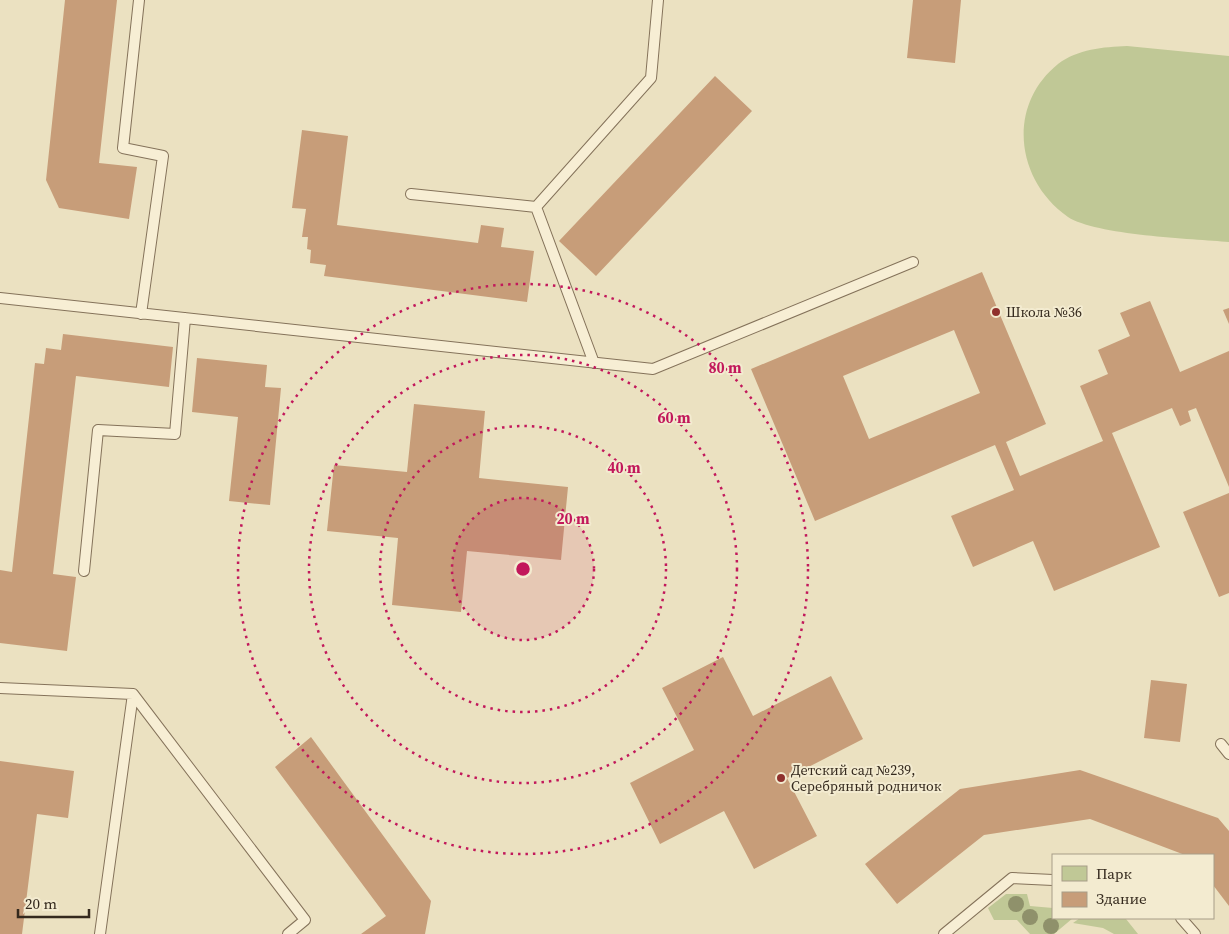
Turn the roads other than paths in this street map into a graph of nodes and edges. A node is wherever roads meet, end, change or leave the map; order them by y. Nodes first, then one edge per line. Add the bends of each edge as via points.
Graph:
1 (140, 0) edge
2 (658, 0) edge
3 (411, 194) dead end
4 (536, 207) junction
5 (913, 262) dead end
6 (0, 298) edge
7 (141, 314) junction
8 (185, 318) junction
9 (594, 363) junction
10 (84, 571) dead end
11 (0, 688) edge
12 (133, 694) junction
13 (1221, 744) dead end
14 (1229, 754) edge
15 (1052, 880) edge
16 (1182, 919) edge
17 (100, 934) edge
18 (288, 934) edge
19 (944, 934) edge
20 (1195, 934) edge

1 - 7 lane via 123,148 163,156
2 - 4 lane via 650,78
3 - 4 lane
4 - 9 lane
5 - 9 lane via 653,369
6 - 7 lane
7 - 8 lane
8 - 9 lane
8 - 10 lane via 175,434 98,430
11 - 12 lane
12 - 17 lane
12 - 18 lane via 305,920
13 - 14 lane
15 - 19 lane via 1012,878
16 - 20 lane

